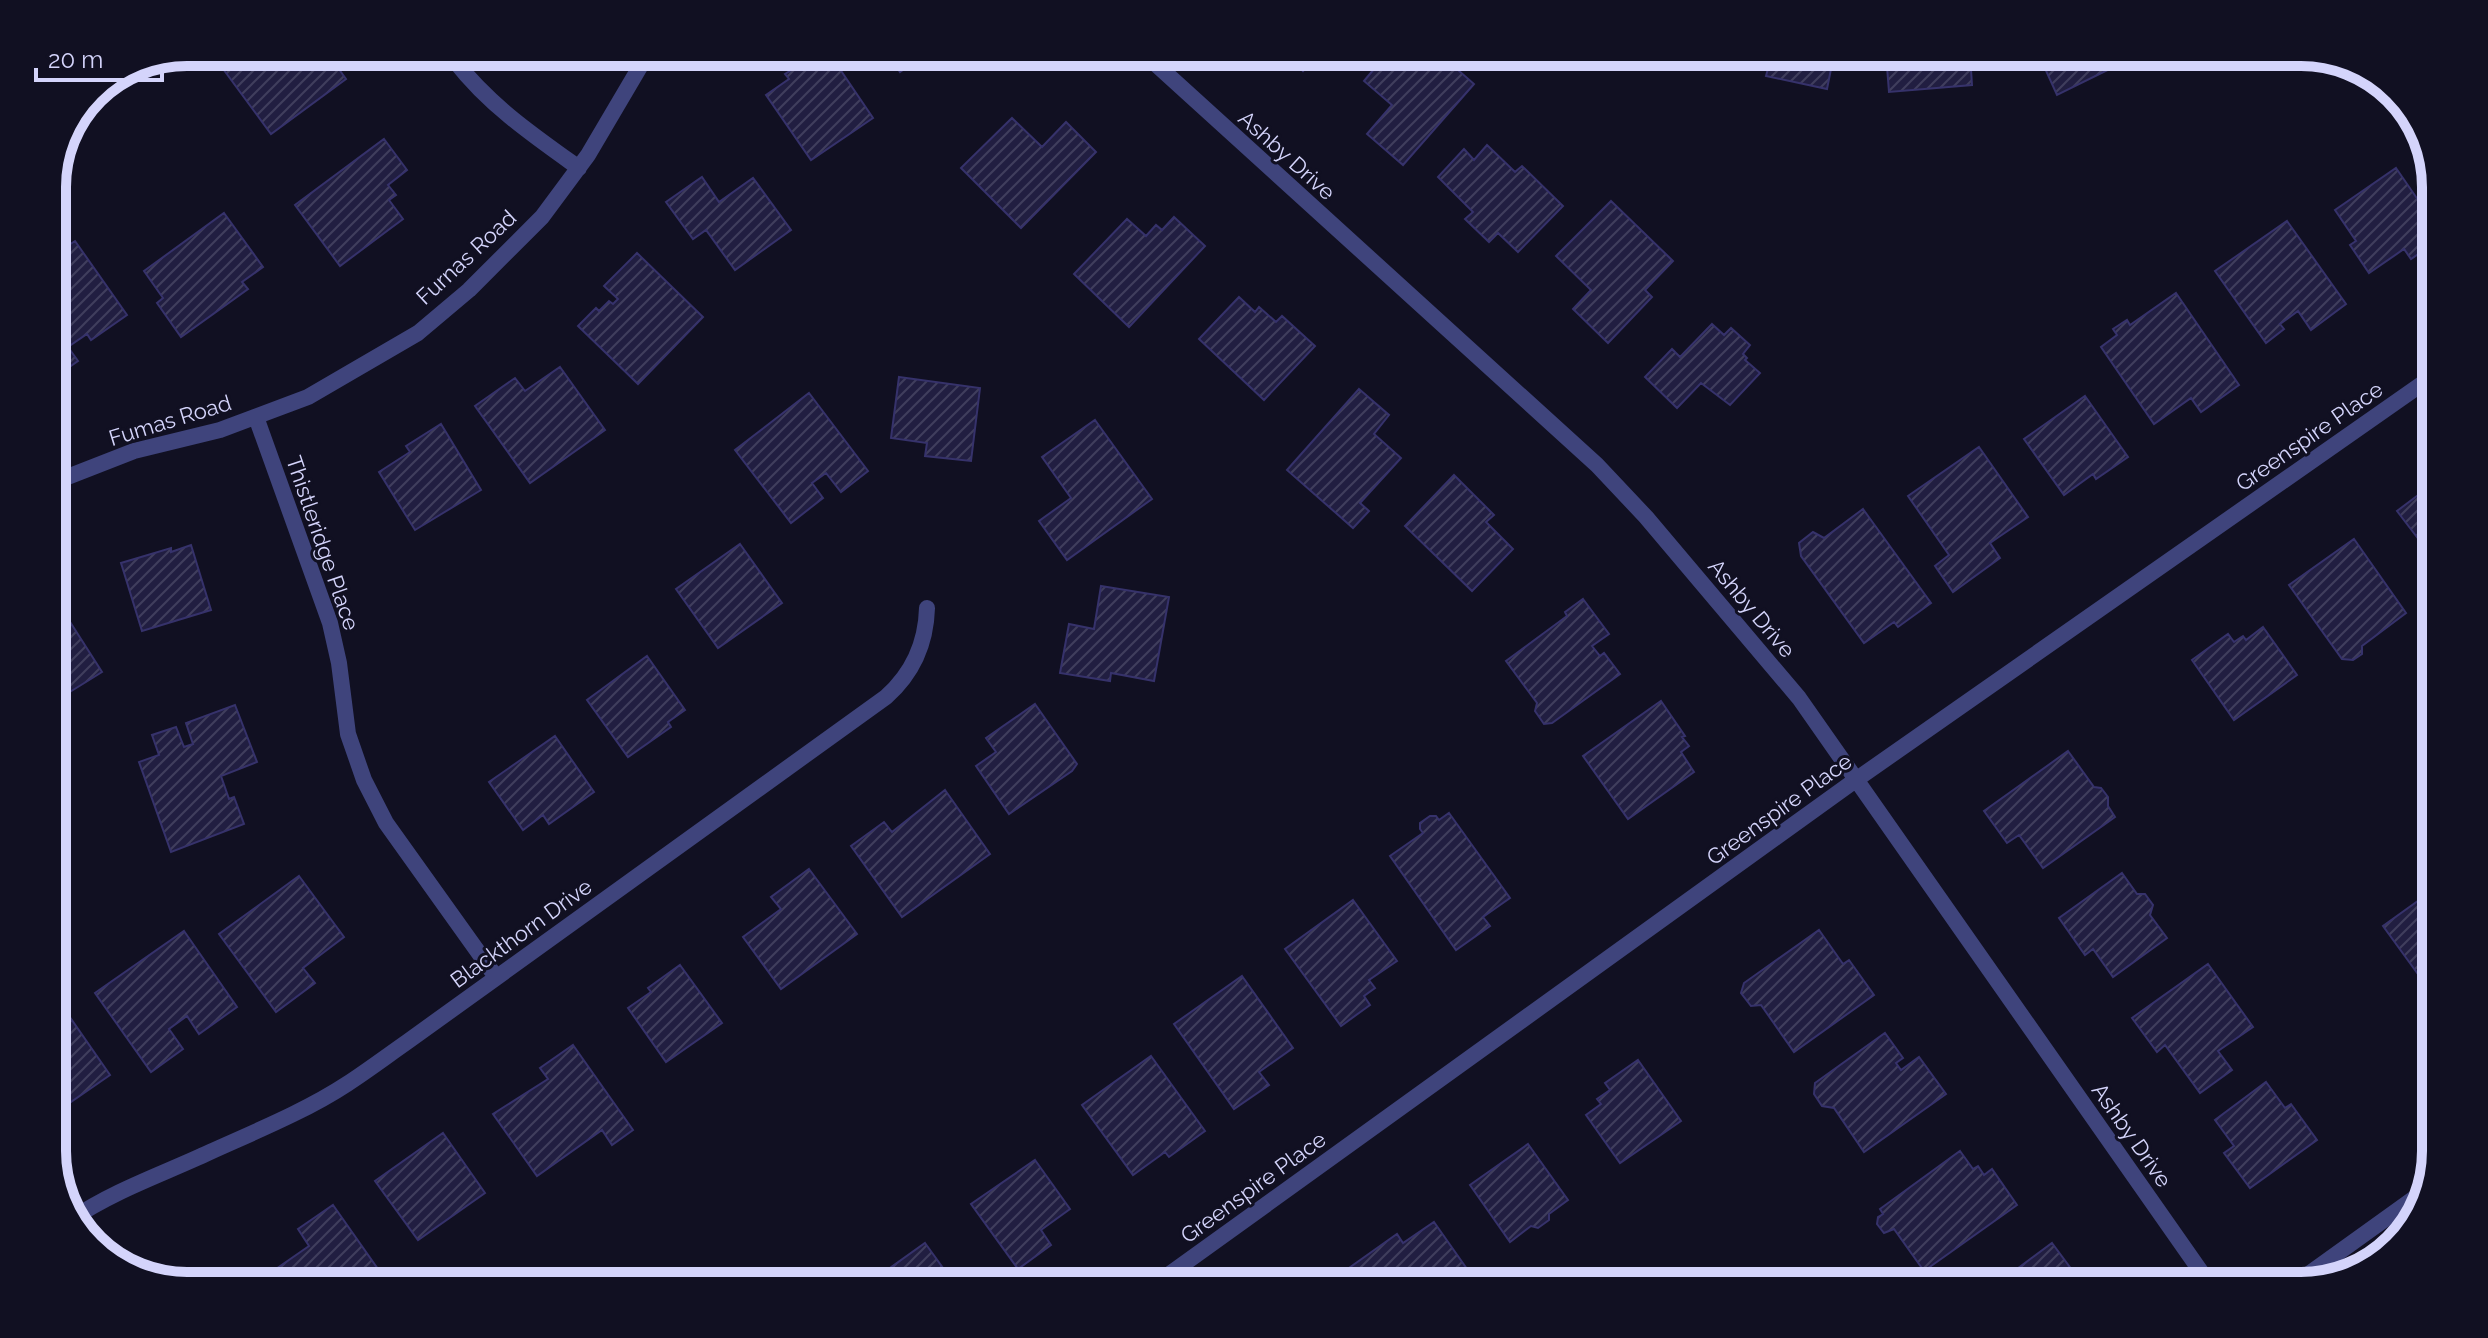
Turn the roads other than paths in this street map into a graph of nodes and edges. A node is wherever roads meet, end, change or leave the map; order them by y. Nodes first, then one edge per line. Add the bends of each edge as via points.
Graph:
1 (459, 66) edge
2 (640, 66) edge
3 (1158, 66) edge
4 (579, 168) junction
5 (2422, 384) edge
6 (256, 417) junction
7 (66, 478) edge
8 (927, 608) dead end
9 (1857, 779) junction
10 (496, 977) junction
11 (2412, 1200) edge
12 (82, 1212) edge
13 (2312, 1271) edge
14 (1172, 1272) edge
15 (2201, 1272) edge

1 - 4 street via 519,125
2 - 4 street, Furnas Road
3 - 9 street, Ashby Drive via 1597,465 1789,686
4 - 6 street, Furnas Road via 514,247 418,333 308,397
5 - 9 street, Greenspire Place
6 - 7 street, Fumas Road via 134,451
6 - 10 street, Thistleridge Place via 330,623 348,734 367,788 386,823
8 - 10 street, Blackthorn Drive via 915,663 886,697
9 - 14 street, Greenspire Place
9 - 15 street, Ashby Drive
10 - 12 street, Blackthorn Drive via 344,1087
11 - 13 street

